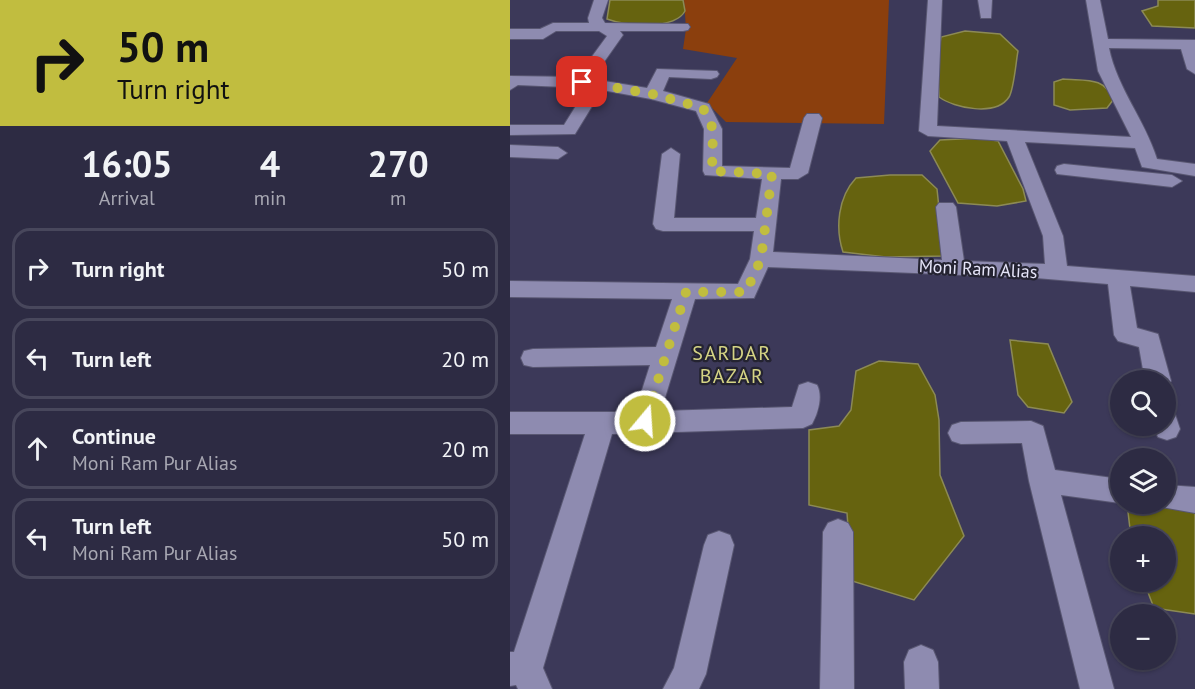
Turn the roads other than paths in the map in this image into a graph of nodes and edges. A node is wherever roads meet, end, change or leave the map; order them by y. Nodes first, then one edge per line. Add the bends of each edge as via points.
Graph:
1 (601, 0) edge
2 (934, 0) edge
3 (985, 0) edge
4 (1093, 0) edge
5 (986, 15) dead end
6 (681, 33) dead end
7 (510, 34) edge
8 (608, 34) junction
9 (1102, 43) junction
10 (1191, 45) edge
11 (1195, 69) edge
12 (711, 74) dead end
13 (589, 84) junction
14 (510, 85) edge
15 (652, 94) junction
16 (813, 118) dead end
17 (510, 130) edge
18 (1014, 135) junction
19 (1143, 143) junction
20 (510, 151) edge
21 (558, 153) dead end
22 (671, 154) dead end
23 (1064, 170) dead end
24 (1195, 170) edge
25 (772, 174) junction
26 (1195, 183) edge
27 (946, 207) dead end
28 (766, 225) junction
29 (761, 259) junction
30 (954, 268) junction
31 (1057, 273) junction
32 (1118, 278) junction
33 (1195, 284) edge
34 (510, 289) edge
35 (686, 292) junction
36 (666, 356) junction
37 (533, 358) dead end
38 (1156, 370) edge
39 (808, 392) dead end
40 (645, 421) junction
41 (510, 423) edge
42 (601, 425) junction
43 (961, 433) dead end
44 (1043, 481) junction
45 (1110, 490) edge
46 (1176, 498) edge
47 (1195, 500) edge
48 (838, 532) dead end
49 (719, 545) dead end
50 (524, 675) edge
51 (680, 689) edge
52 (837, 689) edge
53 (1097, 689) edge

1 - 8 street via 595,18
2 - 18 street via 928,131
3 - 5 street
4 - 9 street
6 - 8 street
7 - 8 street via 543,34 553,27
8 - 13 street
9 - 10 street
9 - 19 street via 1106,71
10 - 11 street
12 - 15 street via 663,72
13 - 14 street via 513,80
13 - 15 street
13 - 17 street via 569,130
15 - 25 street via 703,108 713,129 712,171
16 - 25 street via 798,173
18 - 19 street
18 - 31 street via 1053,237
19 - 24 street via 1149,164
20 - 21 street
22 - 28 street via 663,224
23 - 26 street
25 - 28 street
27 - 30 street
28 - 29 street
29 - 30 street, Moni Ram Alias
29 - 35 street via 746,292
30 - 31 street, Moni Ram Alias
31 - 32 street, Moni Ram Alias
32 - 33 street, Moni Ram Alias
32 - 38 street via 1126,335 1150,340
34 - 35 street
35 - 36 street
36 - 37 street
36 - 40 street
39 - 40 street via 803,417
40 - 42 street
41 - 42 street
42 - 50 street
43 - 44 street via 1031,432 1036,438
44 - 45 street
44 - 53 street
46 - 47 street
48 - 52 street
49 - 51 street via 689,674

